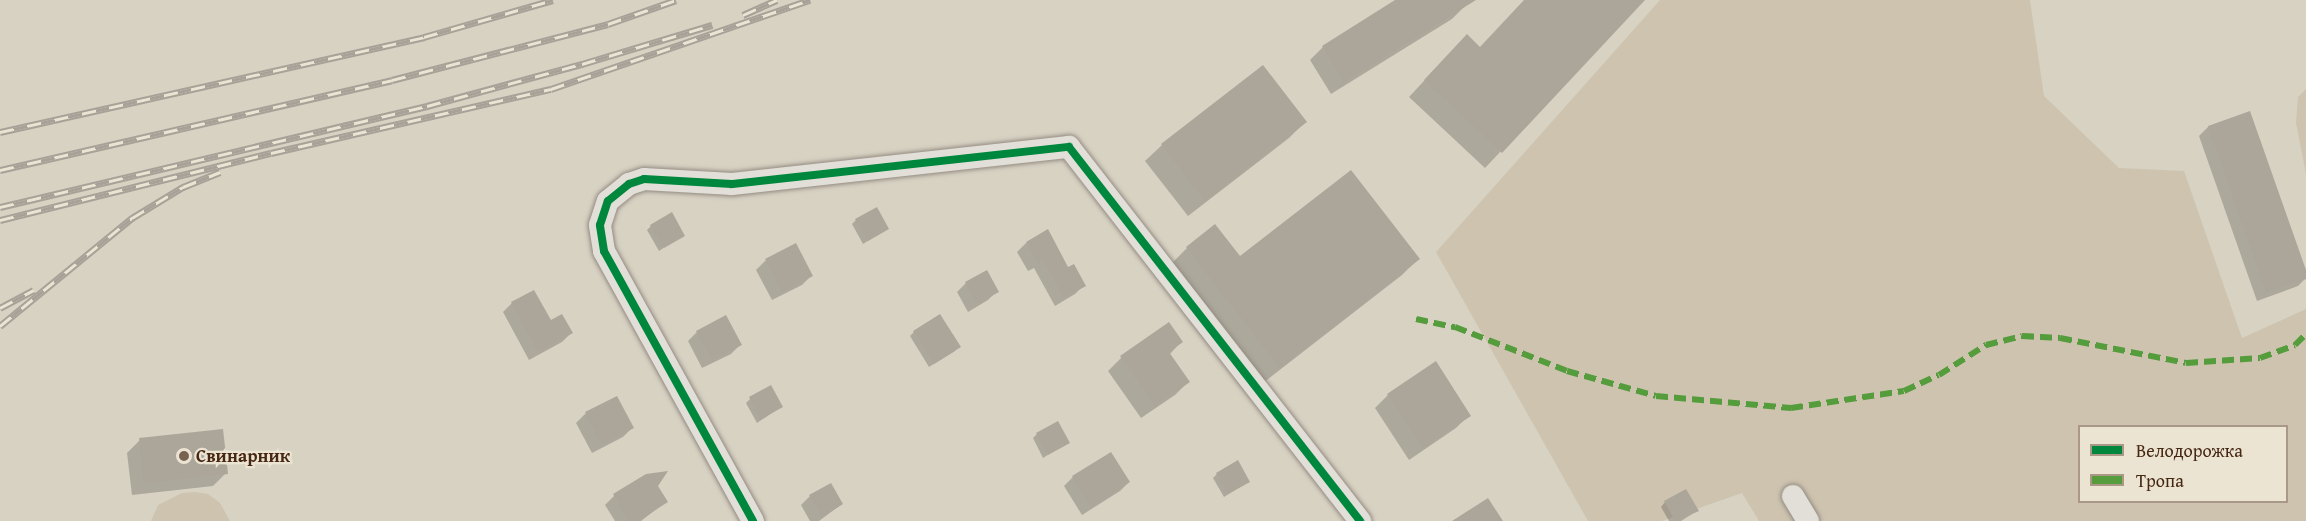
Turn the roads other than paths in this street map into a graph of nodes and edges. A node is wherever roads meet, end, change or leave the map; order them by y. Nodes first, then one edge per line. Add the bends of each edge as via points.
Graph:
1 (1792, 496) dead end
2 (753, 521) edge
3 (1360, 521) edge
4 (1808, 521) edge

1 - 4 street
2 - 3 street via 604,251 600,225 609,201 629,184 644,179 732,184 1069,147

